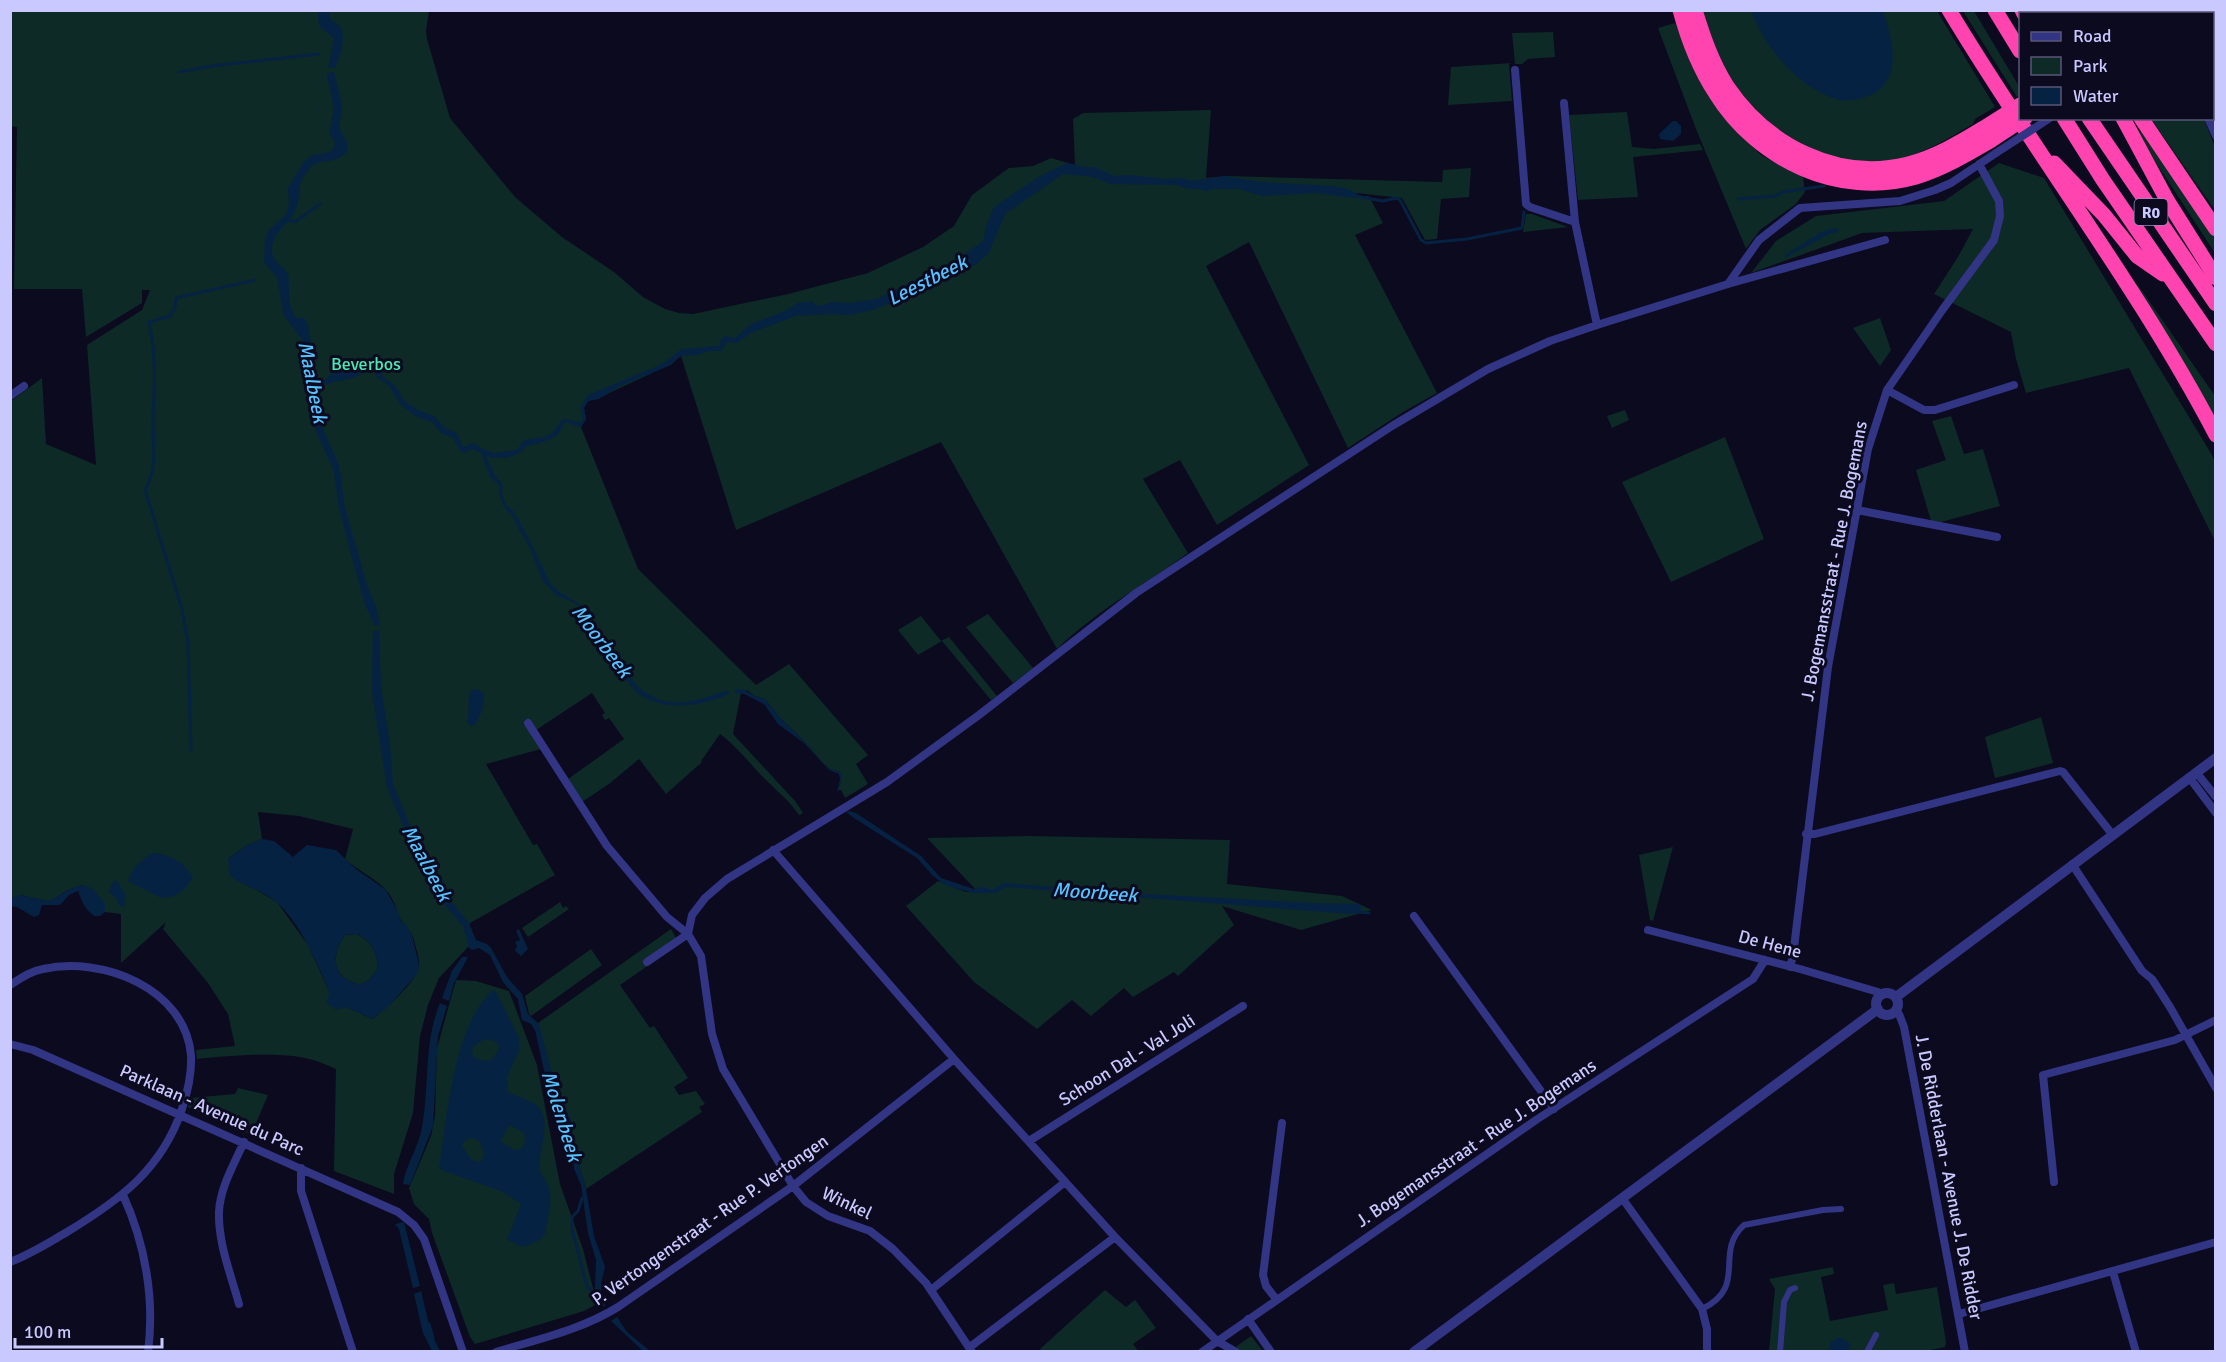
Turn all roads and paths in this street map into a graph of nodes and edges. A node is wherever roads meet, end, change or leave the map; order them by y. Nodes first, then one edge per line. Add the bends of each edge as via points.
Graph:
1 (1680, 10) edge
2 (1695, 10) edge
3 (1949, 10) edge
4 (1995, 10) edge
5 (2019, 49) edge
6 (1515, 70) dead end
7 (1564, 103) dead end
8 (2019, 106) edge
9 (2022, 120) edge
10 (2045, 120) edge
11 (2065, 120) edge
12 (2091, 120) edge
13 (2125, 120) edge
14 (2142, 120) edge
15 (2209, 120) edge
16 (2216, 136) edge
17 (1989, 141) junction
18 (2034, 144) junction
19 (1979, 164) junction
20 (1575, 222) junction
21 (2216, 229) edge
22 (1885, 240) dead end
23 (2216, 278) edge
24 (2170, 279) junction
25 (1728, 284) junction
26 (2216, 304) edge
27 (1596, 325) junction
28 (2216, 344) edge
29 (2014, 385) dead end
30 (24, 386) dead end
31 (1887, 390) junction
32 (10, 396) edge
33 (2216, 435) edge
34 (1857, 510) junction
35 (1997, 537) dead end
36 (528, 723) dead end
37 (2216, 758) edge
38 (2192, 774) junction
39 (2216, 797) edge
40 (2216, 813) edge
41 (1806, 834) junction
42 (2112, 834) junction
43 (773, 850) junction
44 (2072, 864) junction
45 (1414, 916) dead end
46 (1648, 930) dead end
47 (688, 934) junction
48 (1765, 960) junction
49 (647, 962) dead end
50 (1790, 967) junction
51 (10, 985) edge
52 (1880, 996) junction
53 (1896, 996) junction
54 (1243, 1006) dead end
55 (1878, 1009) junction
56 (1896, 1011) junction
57 (2216, 1020) edge
58 (2186, 1034) junction
59 (10, 1044) edge
60 (954, 1059) junction
61 (2216, 1088) edge
62 (1554, 1109) junction
63 (180, 1114) junction
64 (1282, 1123) dead end
65 (1029, 1141) junction
66 (244, 1142) junction
67 (301, 1168) junction
68 (1065, 1182) junction
69 (2054, 1182) dead end
70 (793, 1186) junction
71 (123, 1195) junction
72 (1622, 1198) junction
73 (1841, 1209) dead end
74 (1115, 1237) junction
75 (2216, 1242) edge
76 (10, 1262) edge
77 (2113, 1272) junction
78 (1796, 1288) dead end
79 (931, 1290) junction
80 (1276, 1299) junction
81 (239, 1304) dead end
82 (1702, 1310) junction
83 (1959, 1314) junction
84 (1248, 1319) junction
85 (1876, 1335) dead end
86 (1217, 1341) junction
87 (971, 1349) edge
88 (148, 1352) edge
89 (353, 1352) edge
90 (463, 1352) edge
91 (496, 1352) edge
92 (1202, 1352) edge
93 (1236, 1352) edge
94 (1271, 1352) edge
95 (1414, 1352) edge
96 (1707, 1352) edge
97 (1780, 1352) edge
98 (1867, 1352) edge
99 (1965, 1352) edge
100 (2136, 1352) edge

1 - 17 highway via 1707,80 1728,112 1767,148 1808,171 1843,181 1889,182 1941,167
2 - 17 highway via 1716,66 1741,104 1773,135 1813,158 1852,168 1888,167
3 - 18 highway
4 - 5 highway
6 - 20 street via 1526,204
7 - 20 street
8 - 17 highway, bridge
9 - 17 highway, bridge
10 - 17 street, bridge
11 - 24 highway, R0
12 - 26 highway, R0
13 - 23 highway via 2167,200
14 - 21 highway
15 - 16 street
17 - 19 street
18 - 24 highway via 2104,215 2137,256
18 - 33 highway via 2143,309
19 - 25 street via 1943,187 1900,201 1800,208 1758,240
19 - 31 street, J. Bogemansstraat - Rue J. Bogemans via 1999,201 1994,240
20 - 27 street
22 - 25 street
24 - 28 highway, R0
25 - 27 street
27 - 43 street via 1498,364 1392,426 1136,593 887,782
29 - 31 street via 1935,410 1924,410
30 - 32 street
31 - 34 street, J. Bogemansstraat - Rue J. Bogemans via 1868,449
34 - 35 street
34 - 41 street, J. Bogemansstraat - Rue J. Bogemans via 1828,667
36 - 47 street via 607,846 667,917
37 - 38 street
38 - 39 street
38 - 40 street
38 - 42 street
41 - 42 street via 2060,771
41 - 50 street, J. Bogemansstraat - Rue J. Bogemans
42 - 44 street
43 - 47 street via 705,898 692,915
43 - 60 street
44 - 53 street
44 - 58 street
45 - 62 street
46 - 48 street, De Hene
47 - 49 street
47 - 70 street, Winkel via 702,956 712,1034 723,1069
48 - 50 street, De Hene
48 - 62 street, J. Bogemansstraat - Rue J. Bogemans via 1753,979
50 - 52 street, De Hene via 1878,992
51 - 63 street via 43,969 82,965 130,978 159,998 187,1036 191,1055 190,1083
52 - 53 street
52 - 55 street via 1876,1002
53 - 56 street
54 - 65 street, Schoon Dal - Val Joli
55 - 56 street via 1887,1015
55 - 72 street
56 - 83 street, J. De Ridderlaan - Avenue J. De Ridder via 1904,1027
57 - 58 street
58 - 61 street
58 - 69 street via 2043,1075
59 - 63 street, Parklaan - Avenue du Parc via 33,1050
60 - 65 street
60 - 70 street, P. Vertongenstraat - Rue P. Vertongen
62 - 80 street, J. Bogemansstraat - Rue J. Bogemans
63 - 66 street, Parklaan - Avenue du Parc
63 - 71 street via 156,1161
64 - 80 street via 1263,1275
65 - 68 street
66 - 67 street, Parklaan - Avenue du Parc
66 - 81 street via 222,1196 219,1214
67 - 89 street via 301,1191
67 - 90 street, Parklaan - Avenue du Parc via 398,1212 414,1225 424,1239
68 - 74 street
68 - 79 street
70 - 79 street, Winkel via 806,1202 828,1216 870,1231 917,1271
70 - 91 street, P. Vertongenstraat - Rue P. Vertongen via 598,1319
71 - 76 street
71 - 88 street via 137,1227 145,1264 152,1326
72 - 82 street
72 - 95 street
73 - 82 street via 1744,1225 1731,1244 1727,1288
74 - 86 street
74 - 87 street
75 - 77 street
77 - 83 street
77 - 100 street
78 - 97 street via 1790,1290 1784,1302
79 - 87 street, Winkel
80 - 84 street, J. Bogemansstraat - Rue J. Bogemans
82 - 96 street
83 - 99 street, J. De Ridderlaan - Avenue J. De Ridder
84 - 86 street, J. Bogemansstraat - Rue J. Bogemans
84 - 94 street
85 - 98 street
86 - 92 street, J. Bogemansstraat - Rue J. Bogemans
86 - 93 street

